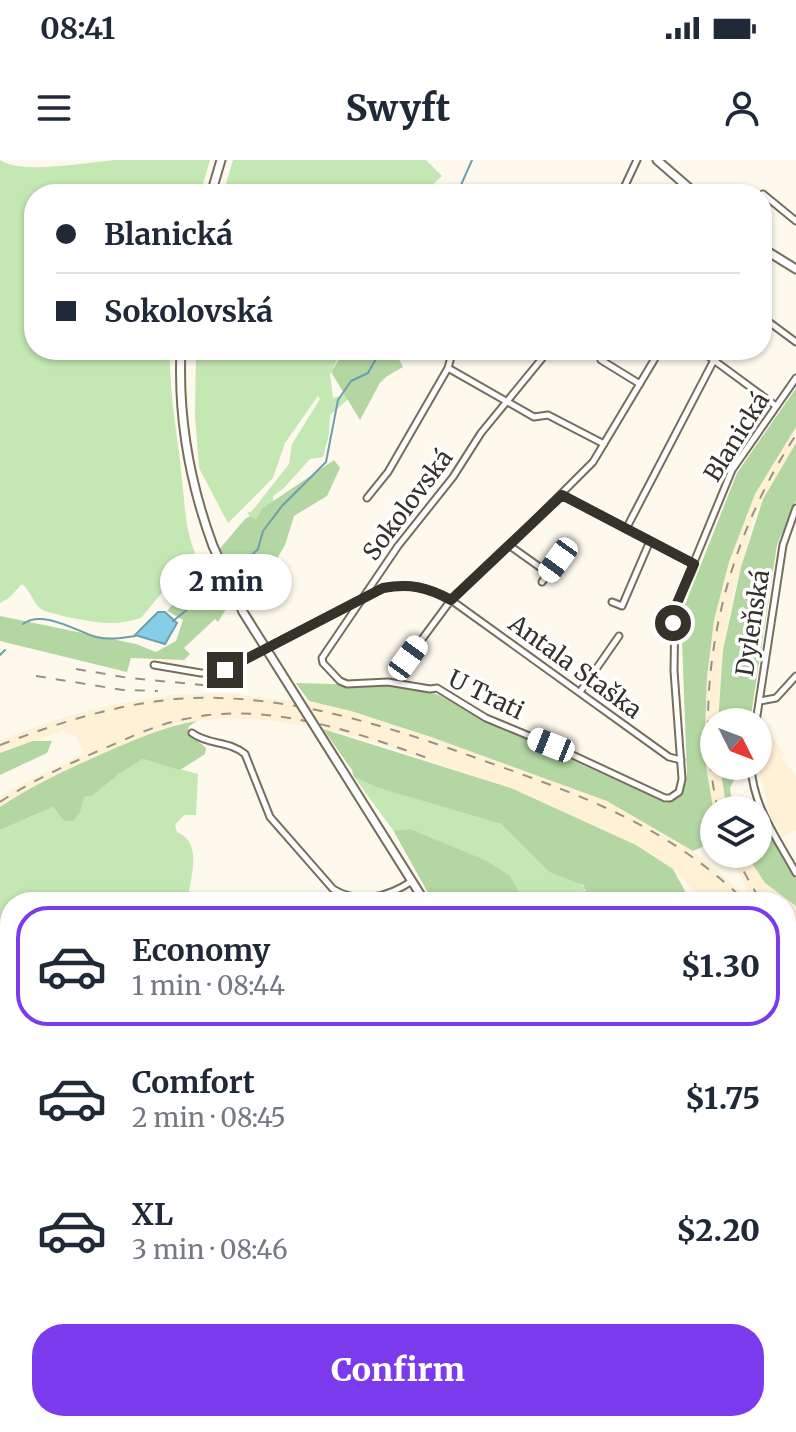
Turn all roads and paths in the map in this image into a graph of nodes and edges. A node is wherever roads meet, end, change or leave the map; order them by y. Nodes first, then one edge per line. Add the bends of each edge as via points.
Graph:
1 (221, 160) edge
2 (637, 160) edge
3 (657, 160) edge
4 (214, 184) edge
5 (626, 184) edge
6 (685, 184) edge
7 (772, 201) edge
8 (796, 221) edge
9 (772, 254) edge
10 (796, 269) edge
11 (772, 324) edge
12 (796, 342) edge
13 (181, 360) edge
14 (450, 360) edge
15 (540, 360) edge
16 (601, 360) dead end
17 (654, 360) edge
18 (714, 360) joint
19 (448, 368) junction
20 (796, 378) edge
21 (640, 384) junction
22 (505, 401) junction
23 (776, 406) junction
24 (604, 444) junction
25 (562, 495) junction
26 (367, 498) dead end
27 (795, 512) edge
28 (796, 523) edge
29 (626, 529) junction
30 (788, 530) junction
31 (650, 541) junction
32 (510, 546) junction
33 (568, 546) dead end
34 (694, 564) junction
35 (548, 573) junction
36 (542, 582) dead end
37 (366, 596) junction
38 (451, 600) junction
39 (612, 602) dead end
40 (619, 636) dead end
41 (408, 658) dead end
42 (154, 665) dead end
43 (796, 676) edge
44 (580, 692) junction
45 (760, 701) junction
46 (759, 708) edge
47 (192, 733) dead end
48 (681, 760) junction
49 (752, 780) edge
50 (675, 795) joint
51 (796, 873) edge
52 (412, 881) junction
53 (338, 892) edge
54 (393, 892) edge
55 (419, 892) edge

1 - 4 main road
2 - 5 street
3 - 6 main road
7 - 8 street
9 - 10 main road
11 - 12 street
13 - 52 main road, bridge via 188,451 213,546 243,612
14 - 19 street
15 - 22 street, Sokolovská
16 - 21 street
17 - 21 street
18 - 23 street
18 - 29 street
19 - 22 street
19 - 26 street via 388,472
20 - 23 street, Blanická
21 - 24 street
22 - 24 street via 534,417 548,415
22 - 37 street, Sokolovská
23 - 34 street, Blanická via 732,470
24 - 25 street
25 - 29 street
25 - 32 street
27 - 30 street, Dyleňská
28 - 30 street
29 - 31 street
30 - 45 street, Dyleňská
31 - 34 street
31 - 39 street via 622,606
32 - 35 street
32 - 38 street
33 - 35 street
34 - 48 street, Blanická via 674,616
35 - 36 street
37 - 38 street, Antala Staška via 408,585
37 - 42 street, Sokolovská via 225,670 210,674
37 - 50 street, U Trati via 322,658 340,681 437,688 486,718 665,798
38 - 41 street
38 - 44 street, Antala Staška
40 - 44 street
43 - 45 street via 776,698
44 - 48 street, Antala Staška via 669,757
45 - 46 street, Dyleňská
47 - 53 street via 245,754 270,817
48 - 50 street, Blanická via 682,786
49 - 51 street via 759,806
52 - 54 street
52 - 55 main road

